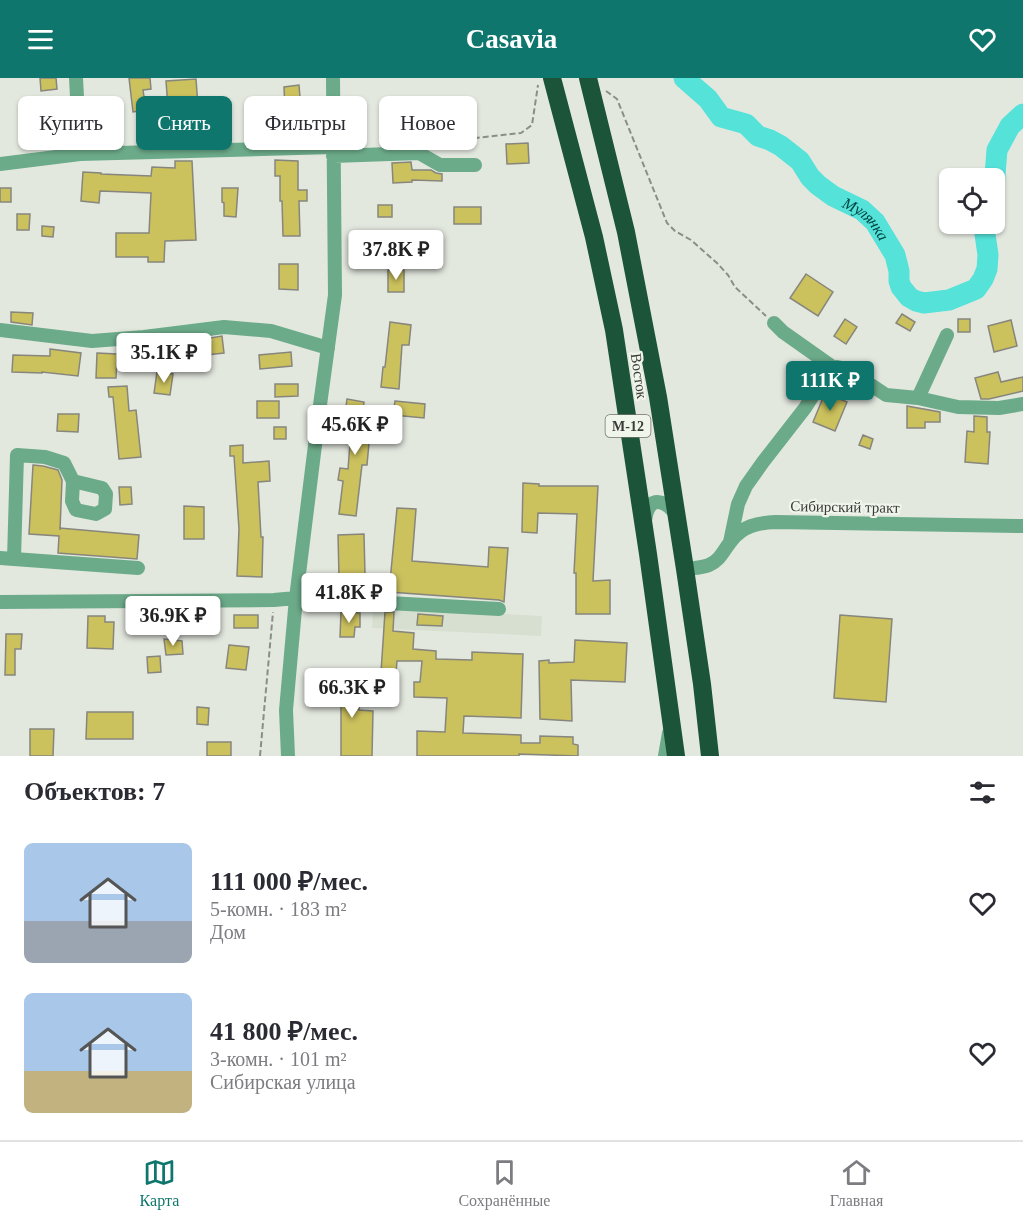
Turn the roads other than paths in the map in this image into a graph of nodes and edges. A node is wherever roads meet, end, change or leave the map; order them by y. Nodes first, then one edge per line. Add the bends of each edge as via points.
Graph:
1 (76, 78) edge
2 (333, 78) edge
3 (552, 78) edge
4 (588, 78) edge
5 (333, 152) junction
6 (80, 154) junction
7 (0, 164) edge
8 (475, 165) dead end
9 (774, 323) road end
10 (0, 330) edge
11 (947, 335) dead end
12 (328, 348) junction
13 (834, 368) junction
14 (918, 398) junction
15 (1023, 404) edge
16 (73, 481) dead end
17 (677, 516) junction
18 (1023, 526) edge
19 (644, 527) junction
20 (730, 542) junction
21 (7, 559) edge
22 (138, 568) dead end
23 (685, 569) junction
24 (296, 598) junction
25 (0, 602) edge
26 (499, 609) dead end
27 (671, 722) junction
28 (288, 756) edge
29 (665, 756) edge
30 (675, 756) edge
31 (710, 756) edge

1 - 6 street
2 - 5 street
3 - 19 highway, Восток / М-12 via 614,330
4 - 17 highway, Восток / М-12 via 637,281
5 - 6 street
5 - 8 street via 419,153 440,165
5 - 12 street via 335,295
6 - 7 street
9 - 13 street
10 - 12 street via 92,341 224,327 271,331
11 - 14 street
12 - 24 street
13 - 14 street via 848,369 886,395
13 - 20 street via 746,486
14 - 15 street via 958,407
16 - 21 street via 64,463 18,455
17 - 19 street via 664,503 656,501 648,509
17 - 23 highway, Восток / М-12
18 - 20 street, Сибирский тракт via 765,522 742,530
19 - 27 highway, Восток / М-12
20 - 23 street, Сибирский тракт via 721,557 710,565
21 - 22 street
23 - 31 highway, Восток / М-12
24 - 25 street
24 - 26 street
24 - 28 street via 286,710
27 - 29 street
27 - 30 highway, Восток / М-12

